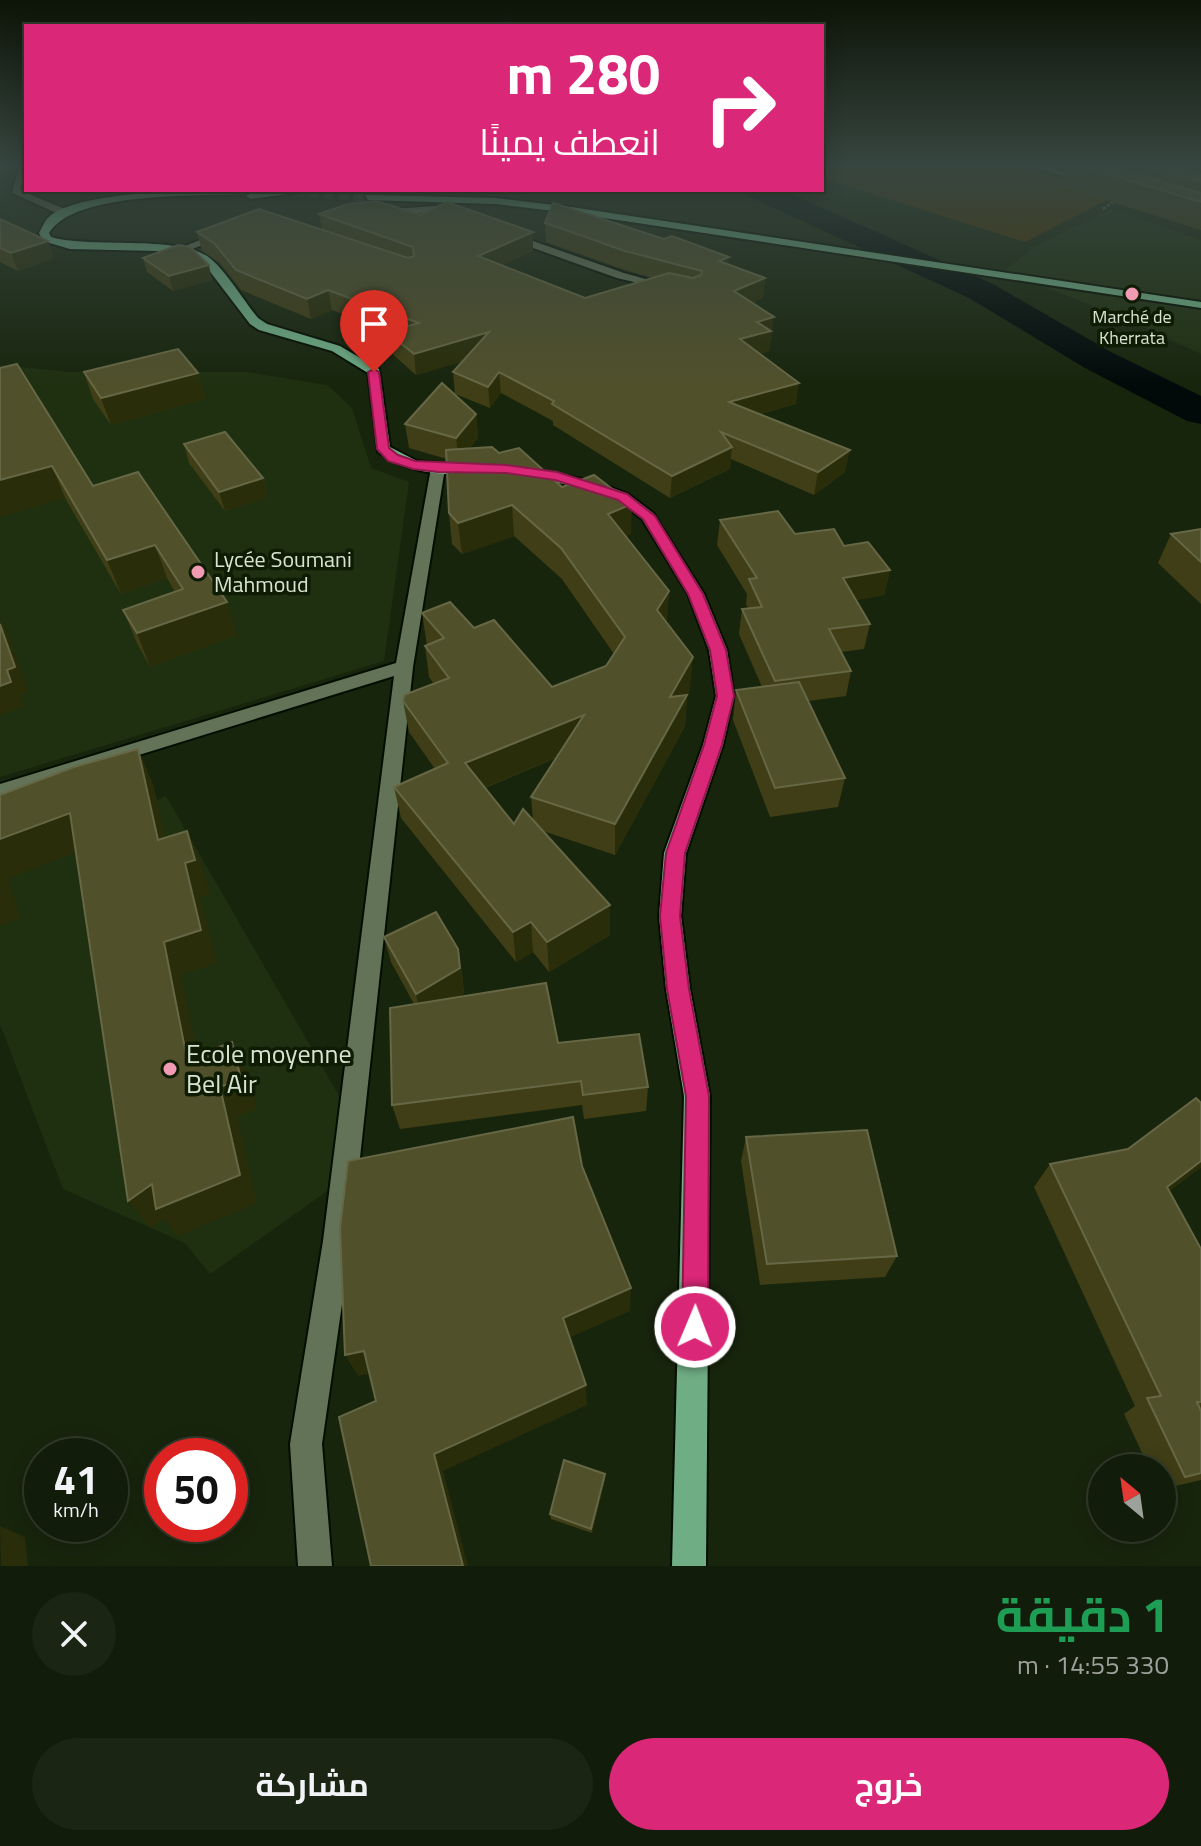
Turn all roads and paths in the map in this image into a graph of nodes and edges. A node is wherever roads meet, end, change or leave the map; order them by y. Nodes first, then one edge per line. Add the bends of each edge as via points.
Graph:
1 (47, 239) edge
2 (74, 239) edge
3 (209, 239) edge
4 (517, 239) edge
5 (769, 239) edge
6 (90, 246) junction
7 (180, 250) junction
8 (678, 289) edge
9 (1201, 305) edge
10 (438, 468) junction
11 (404, 667) junction
12 (0, 791) edge
13 (315, 1566) edge
14 (689, 1566) edge

1 - 6 main road
2 - 6 main road
3 - 7 street
4 - 8 street via 621,276
5 - 9 main road
6 - 7 main road
7 - 10 main road via 209,263 263,327 365,363 374,372 383,449 413,465
10 - 11 street
10 - 14 main road via 557,476 623,497 648,516 696,594 718,650 725,696 675,853 670,916 697,1096
11 - 12 street
11 - 13 street via 337,1241 306,1444

